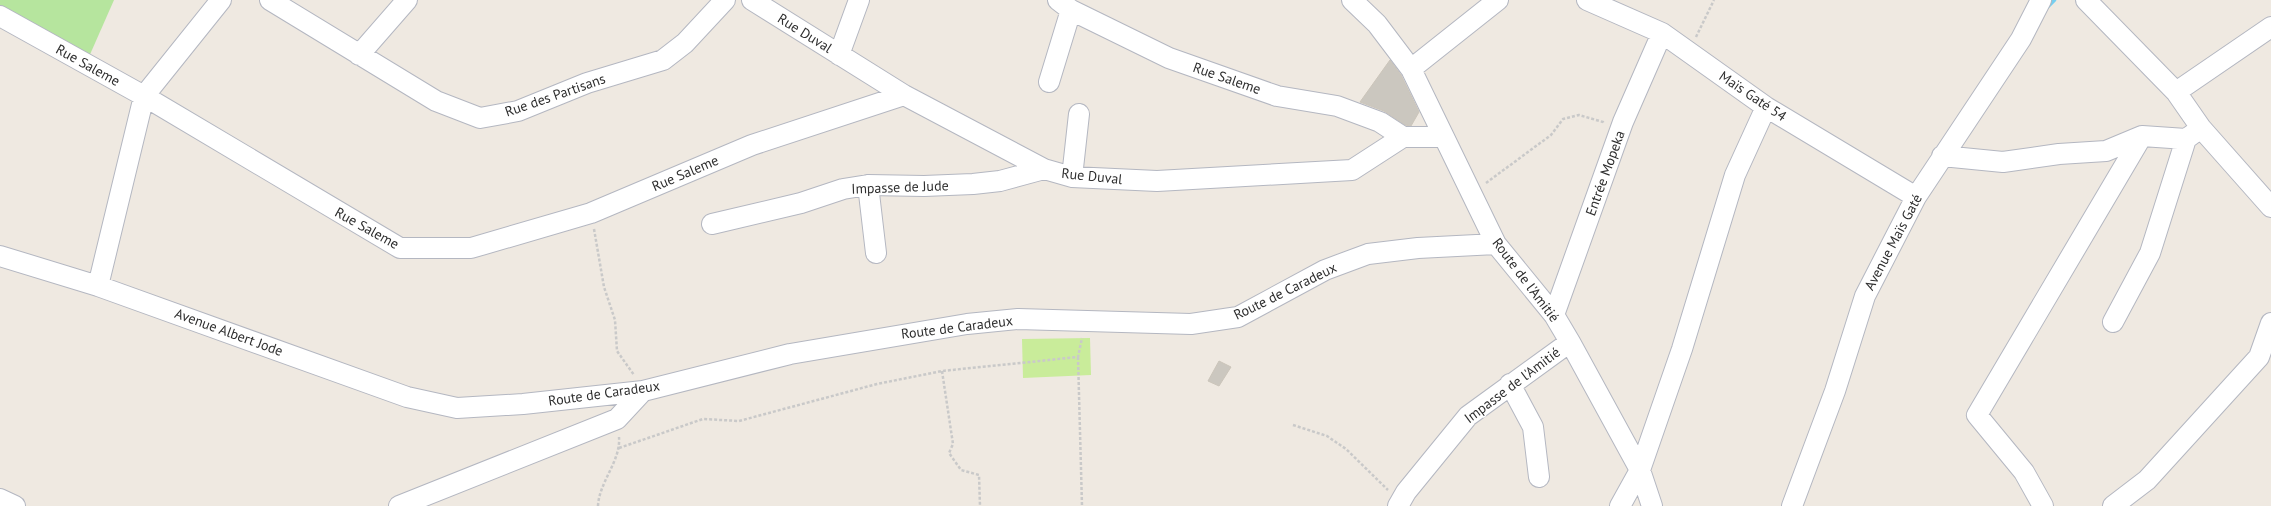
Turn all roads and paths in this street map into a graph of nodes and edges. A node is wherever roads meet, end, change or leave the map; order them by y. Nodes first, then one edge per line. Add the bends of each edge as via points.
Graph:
1 (222, 0) edge
2 (270, 0) edge
3 (407, 0) edge
4 (725, 0) edge
5 (752, 0) edge
6 (859, 0) edge
7 (1352, 0) edge
8 (1498, 0) edge
9 (1587, 0) edge
10 (1714, 0) edge
11 (2041, 0) edge
12 (2086, 0) edge
13 (1064, 5) edge
14 (0, 16) edge
15 (2271, 27) edge
16 (1662, 33) junction
17 (1688, 52) junction
18 (359, 55) junction
19 (839, 55) junction
20 (1411, 69) junction
21 (1049, 82) dead end
22 (2176, 92) junction
23 (144, 96) junction
24 (904, 96) junction
25 (1766, 108) junction
26 (1079, 114) dead end
27 (2194, 134) junction
28 (2142, 136) junction
29 (1403, 137) junction
30 (1444, 137) junction
31 (1612, 153) junction
32 (1942, 156) junction
33 (1044, 170) junction
34 (1072, 177) junction
35 (868, 185) junction
36 (1473, 193) junction
37 (1916, 197) junction
38 (2271, 207) edge
39 (591, 212) junction
40 (712, 224) dead end
41 (1496, 244) junction
42 (876, 253) dead end
43 (0, 256) edge
44 (98, 286) junction
45 (1554, 314) junction
46 (1087, 320) junction
47 (2113, 322) dead end
48 (2271, 322) edge
49 (1570, 342) junction
50 (1078, 357) junction
51 (942, 372) junction
52 (1510, 384) junction
53 (643, 391) junction
54 (457, 408) joint
55 (617, 419) junction
56 (1293, 425) dead end
57 (619, 448) junction
58 (1640, 470) junction
59 (1539, 477) dead end
60 (0, 499) edge
61 (1399, 504) edge
62 (15, 506) edge
63 (399, 506) edge
64 (598, 506) edge
65 (980, 506) edge
66 (1082, 506) edge
67 (1620, 506) edge
68 (1652, 506) edge
69 (1792, 506) edge
70 (2043, 506) edge
71 (2113, 506) edge

1 - 23 street
2 - 18 street, Rue des Partisans
3 - 18 street
4 - 18 street, Rue des Partisans via 685,43 662,60 587,83 518,111 480,118 436,101
5 - 19 street, Rue Duval
6 - 19 street
7 - 20 street, Route de l'Amitié via 1377,24
8 - 20 street
9 - 16 street, Maïs Gaté 54
10 - 17 path
11 - 32 street, Avenue Maïs Gaté via 2021,39
12 - 22 street
13 - 21 street
13 - 29 street, Rue Saleme via 1169,58 1277,96 1337,106 1380,122
14 - 23 street, Rue Saleme
15 - 22 street
16 - 17 street, Maïs Gaté 54
16 - 31 street, Entrée Mopeka
17 - 25 street, Maïs Gaté 54
19 - 24 street, Rue Duval
20 - 30 street, Route de l'Amitié
22 - 27 street
23 - 39 street, Rue Saleme via 400,248 471,248
23 - 44 street
24 - 33 street, Rue Duval
24 - 39 street, Rue Saleme via 752,145
25 - 37 street, Maïs Gaté 54
25 - 58 street via 1735,175 1682,349
26 - 34 street
27 - 28 street
27 - 38 street
27 - 47 street via 2150,253
28 - 32 street via 2106,151 2059,154 2003,162
28 - 70 street via 1977,416 2024,472
29 - 30 street
29 - 34 street, Rue Duval via 1352,170 1157,181
30 - 36 street, Route de l'Amitié
31 - 36 path via 1603,122 1579,115 1563,119 1551,135
31 - 45 street, Entrée Mopeka
32 - 37 street, Avenue Maïs Gaté
33 - 34 street, Rue Duval
33 - 35 street, Impasse de Jude via 1000,181 973,184
35 - 40 street, Impasse de Jude via 843,189 801,203
35 - 42 street
36 - 41 street, Route de l'Amitié
37 - 69 street, Avenue Maïs Gaté via 1865,296 1835,391
39 - 53 path via 604,288 615,320 617,351
41 - 45 street, Route de l'Amitié
41 - 46 street, Route de Caradeux via 1418,248 1368,254 1324,270 1238,317 1191,324
43 - 44 street, Avenue Albert Jode
44 - 54 street, Avenue Albert Jode via 374,386 407,397
45 - 49 street, Route de l'Amitié
46 - 50 path
46 - 53 street, Route de Caradeux via 1018,319 959,325 790,354
48 - 71 street via 2259,356 2147,480
49 - 52 street, Impasse de l'Amitié
49 - 58 street, Route de l'Amitié
50 - 51 path
50 - 66 path
51 - 57 path via 876,384 739,421 703,419
51 - 65 path via 953,444 949,453 961,470 978,475
52 - 59 street via 1533,427
52 - 61 street, Impasse de l'Amitié via 1468,416
53 - 54 street, Route de Caradeux via 523,404
53 - 55 street
55 - 57 path
55 - 63 street
56 - 61 path via 1327,436 1346,448
57 - 64 path via 598,494
58 - 67 street
58 - 68 street, Route de l'Amitié
60 - 62 street

